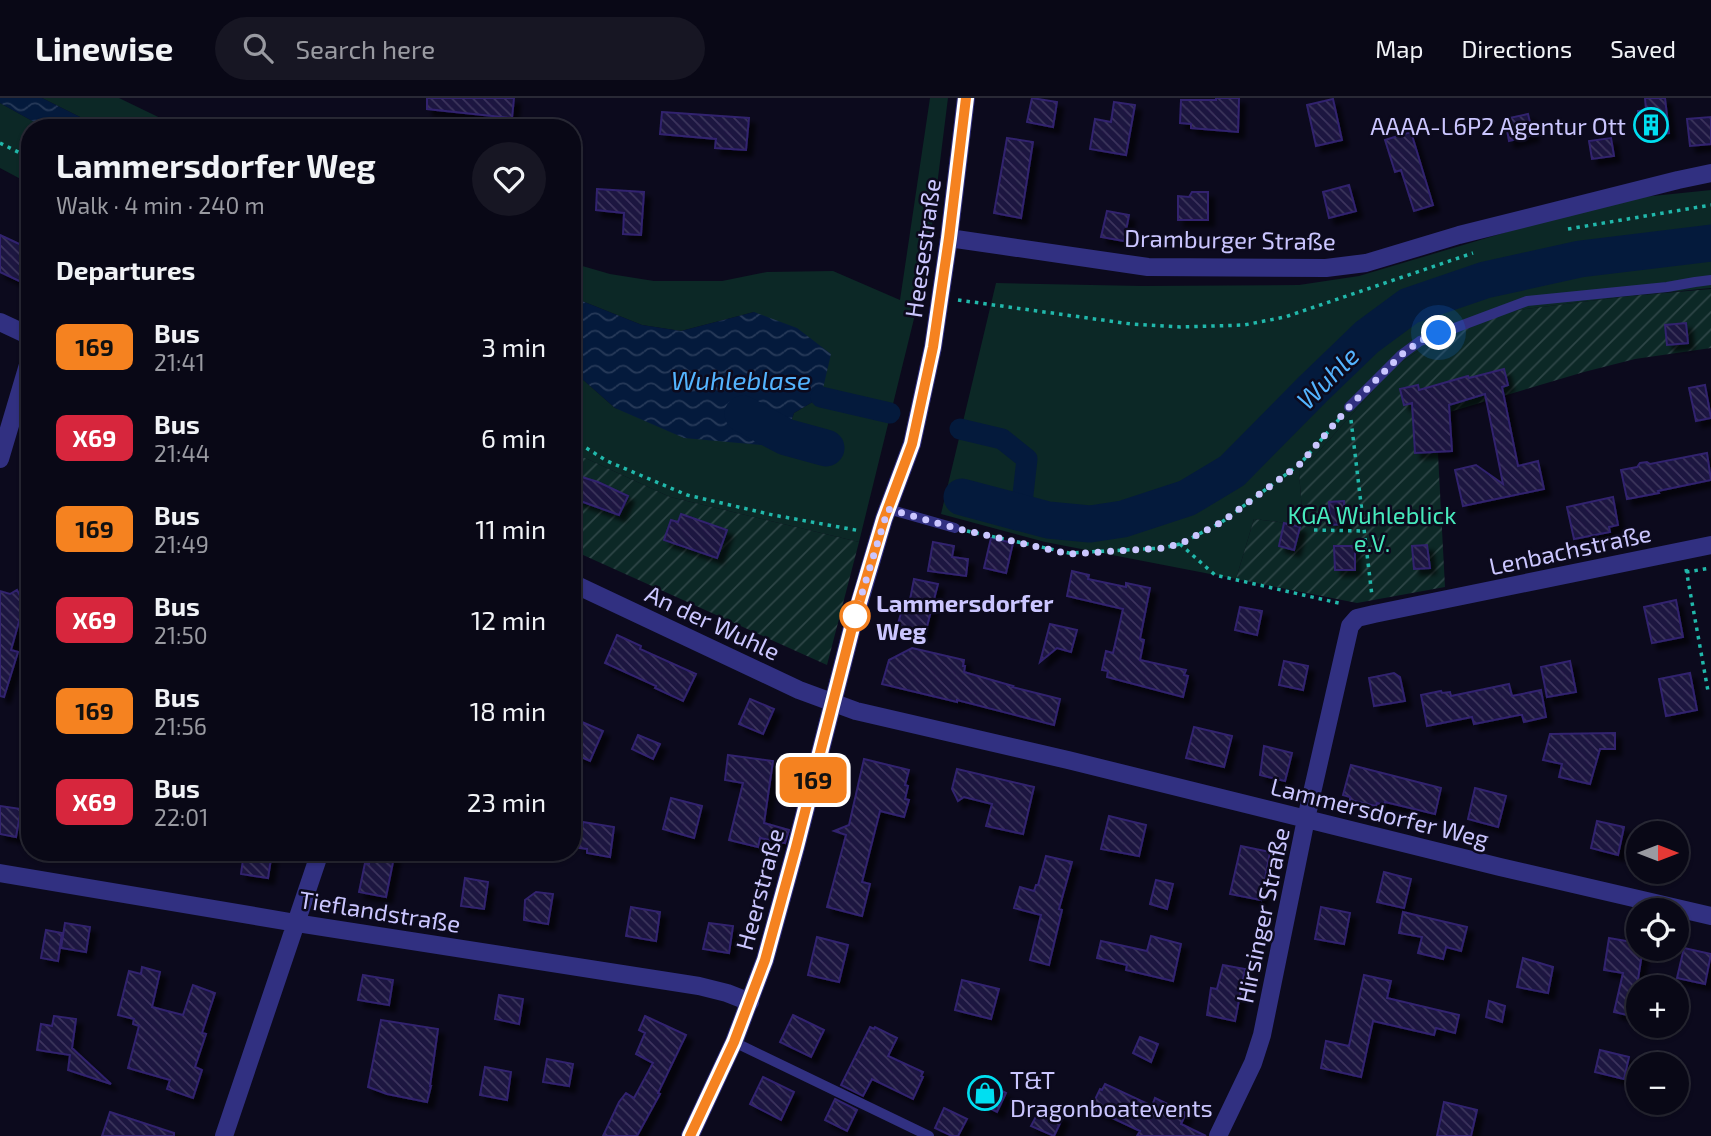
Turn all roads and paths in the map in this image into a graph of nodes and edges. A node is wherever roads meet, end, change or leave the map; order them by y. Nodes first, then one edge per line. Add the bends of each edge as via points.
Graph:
1 (966, 98) edge
2 (0, 144) edge
3 (21, 154) edge
4 (1711, 173) edge
5 (949, 238) junction
6 (1711, 280) edge
7 (0, 322) edge
8 (21, 332) edge
9 (21, 388) edge
10 (921, 404) joint
11 (1349, 407) junction
12 (581, 445) edge
13 (0, 459) edge
14 (888, 509) junction
15 (955, 528) joint
16 (1314, 530) dead end
17 (1364, 531) junction
18 (879, 536) junction
19 (1180, 544) junction
20 (1711, 545) edge
21 (1682, 551) junction
22 (1711, 568) edge
23 (1686, 572) junction
24 (581, 587) edge
25 (1366, 616) junction
26 (1708, 691) dead end
27 (834, 702) junction
28 (1307, 819) junction
29 (317, 861) edge
30 (0, 873) edge
31 (1711, 915) edge
32 (296, 923) junction
33 (750, 1002) junction
34 (734, 1042) junction
35 (223, 1136) edge
36 (690, 1136) edge
37 (929, 1136) edge
38 (1218, 1136) edge

1 - 5 street, Heesestraße
2 - 3 path
4 - 5 street, Dramburger Straße via 1459,234 1366,263 1326,268 1148,267
5 - 10 street, Heesestraße
6 - 11 lane via 1528,301 1420,341
7 - 8 street
9 - 13 street
10 - 14 street, Heerstraße
11 - 17 path
11 - 19 path via 1300,464 1222,522
12 - 18 path via 607,461 687,495
14 - 15 lane
14 - 18 street, Heerstraße
15 - 19 path via 1069,554
16 - 17 path
17 - 25 path
18 - 27 street, Heerstraße
19 - 25 path via 1215,575 1345,605
20 - 21 street, Lenbachstraße
21 - 23 path
21 - 25 street, Lenbachstraße
22 - 23 path
23 - 26 path
24 - 27 street, An der Wuhle via 799,690
25 - 28 street, Hirsinger Straße via 1350,626
27 - 28 street, Lammersdorfer Weg
27 - 33 street, Heerstraße
28 - 31 street, Lammersdorfer Weg
28 - 38 street, Hirsinger Straße via 1262,1035
29 - 32 street
30 - 32 street, Tieflandstraße
32 - 33 street, Tieflandstraße via 699,986
32 - 35 street
33 - 34 street, Heerstraße
34 - 36 street, Heerstraße
34 - 37 lane

